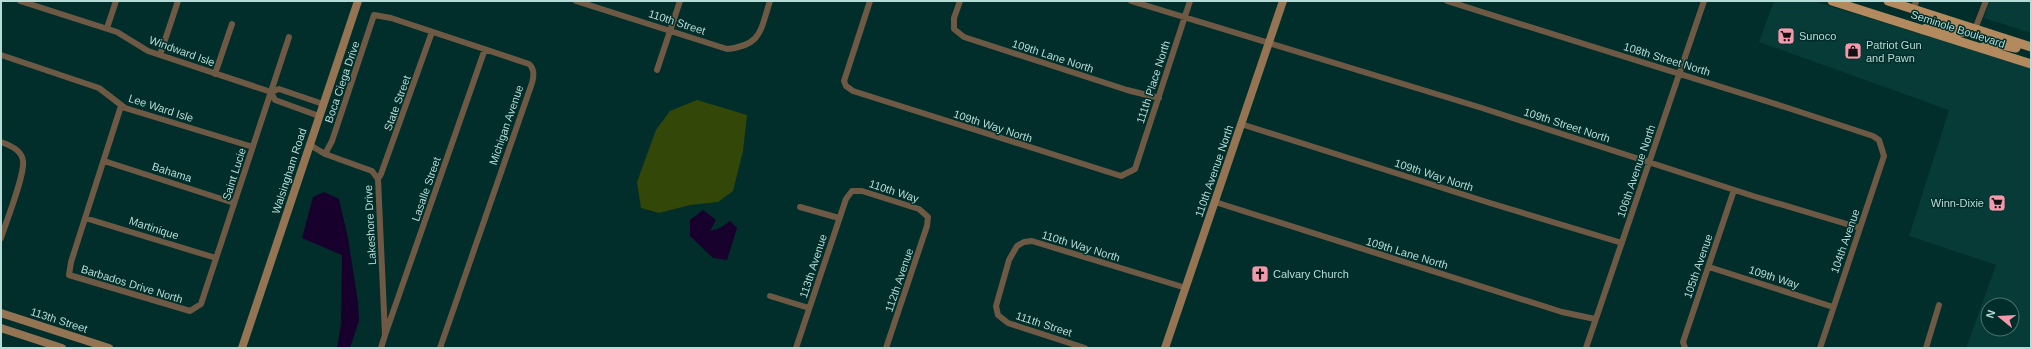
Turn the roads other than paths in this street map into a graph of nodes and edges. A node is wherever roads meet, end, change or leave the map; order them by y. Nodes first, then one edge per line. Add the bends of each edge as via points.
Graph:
1 (20, 1) edge
2 (116, 1) edge
3 (178, 1) edge
4 (358, 1) edge
5 (576, 1) edge
6 (680, 1) edge
7 (770, 1) edge
8 (870, 1) edge
9 (960, 1) edge
10 (1131, 1) edge
11 (1190, 1) edge
12 (1283, 1) edge
13 (1447, 1) edge
14 (1704, 1) edge
15 (1832, 1) edge
16 (1888, 1) edge
17 (1986, 1) edge
18 (1850, 4) edge
19 (1915, 5) edge
20 (374, 15) joint
21 (1184, 18) junction
22 (232, 24) dead end
23 (107, 28) junction
24 (1975, 29) junction
25 (671, 30) junction
26 (1923, 30) junction
27 (432, 32) junction
28 (289, 37) dead end
29 (1269, 43) junction
30 (2031, 47) edge
31 (1980, 48) junction
32 (486, 50) junction
33 (2031, 51) edge
34 (1, 55) edge
35 (160, 55) junction
36 (2031, 64) edge
37 (657, 70) dead end
38 (215, 74) junction
39 (1680, 74) junction
40 (271, 92) junction
41 (1159, 98) junction
42 (323, 104) junction
43 (121, 106) junction
44 (319, 116) junction
45 (1241, 124) junction
46 (1879, 140) joint
47 (1, 142) edge
48 (310, 145) junction
49 (253, 148) junction
50 (325, 154) junction
51 (104, 161) junction
52 (1650, 162) junction
53 (1135, 169) joint
54 (378, 179) junction
55 (1734, 190) junction
56 (852, 191) joint
57 (1215, 202) junction
58 (234, 203) junction
59 (800, 207) dead end
60 (928, 217) joint
61 (85, 218) junction
62 (839, 218) junction
63 (1860, 228) junction
64 (1, 238) edge
65 (1622, 243) junction
66 (216, 258) junction
67 (1709, 267) junction
68 (1186, 288) junction
69 (770, 296) dead end
70 (1939, 306) dead end
71 (1833, 307) junction
72 (809, 308) junction
73 (190, 312) joint
74 (1, 313) edge
75 (998, 315) joint
76 (1595, 319) junction
77 (1, 328) edge
78 (385, 335) junction
79 (62, 348) edge
80 (110, 348) edge
81 (242, 348) edge
82 (381, 348) edge
83 (440, 348) edge
84 (796, 348) edge
85 (886, 348) edge
86 (1085, 348) edge
87 (1165, 348) edge
88 (1586, 348) edge
89 (1685, 348) edge
90 (1820, 348) edge
91 (1926, 348) edge

1 - 23 street, Windward Isle
2 - 23 street
3 - 35 street
4 - 42 street, Walsingham Road
5 - 25 street, 110th Street
6 - 25 street
7 - 25 street, 110th Street via 756,39 749,45 727,49
8 - 53 street, 109th Way North via 844,81 846,86 860,94 1107,173 1121,176
9 - 41 street, 109th Lane North via 954,18 954,29 964,37
10 - 21 street, 109th Street North
11 - 21 street, 111th Place North
12 - 29 street, 110th Avenue North
13 - 39 street, 108th Street North
14 - 39 street, 106th Avenue North
15 - 18 main road, Seminole Boulevard
16 - 19 main road, Seminole Boulevard
17 - 24 street
18 - 26 main road, Seminole Boulevard
19 - 24 main road, Seminole Boulevard
20 - 27 street, Michigan Avenue
20 - 50 street, Boca Ciega Drive via 332,141
21 - 29 street, 109th Street North
21 - 41 street, 111th Place North
22 - 38 street
23 - 35 street, Windward Isle
24 - 26 main road via 1960,32 1935,24
24 - 30 main road, Seminole Boulevard
25 - 37 street
26 - 31 main road, Seminole Boulevard
27 - 32 street, Michigan Avenue
27 - 54 street, State Street
28 - 40 street, Saint Lucie
29 - 45 street, 110th Avenue North
29 - 52 street, 109th Street North
31 - 33 main road via 1997,44
31 - 36 main road, Seminole Boulevard
32 - 78 street, Lasalle Street
32 - 83 street, Michigan Avenue via 529,64 534,76
34 - 43 street, Lee Ward Isle via 98,88 112,96
35 - 38 street, Windward Isle
38 - 40 street, Windward Isle
39 - 46 street, 108th Street North via 1792,109
39 - 52 street, 106th Avenue North
40 - 42 street via 279,89
40 - 44 street via 275,100
40 - 49 street, Saint Lucie
41 - 53 street, 111th Place North
42 - 44 street, Walsingham Road
43 - 49 street, Lee Ward Isle
43 - 51 street
44 - 48 street, Walsingham Road
45 - 57 street, 110th Avenue North
45 - 65 street, 109th Way North
46 - 63 street, 104th Avenue via 1884,156
47 - 64 street via 11,145 24,160
48 - 50 street, Lakeshore Drive
48 - 81 street, Walsingham Road
49 - 58 street, Saint Lucie
50 - 54 street, Lakeshore Drive via 372,171
51 - 58 street, Bahama
51 - 61 street
52 - 55 street, 109th Street North
52 - 65 street, 106th Avenue North
54 - 78 street, Lakeshore Drive
55 - 63 street, 109th Street North
55 - 67 street, 105th Avenue
56 - 60 street, 110th Way via 862,191 919,209
56 - 62 street, 113th Avenue
57 - 68 street, 110th Avenue North
57 - 76 street, 109th Lane North via 1562,312
58 - 66 street, Saint Lucie
59 - 62 street
60 - 85 street, 112th Avenue
61 - 66 street, Martinique
61 - 73 street, Barbados Drive North via 69,275
62 - 72 street, 113th Avenue
63 - 71 street, 104th Avenue
65 - 76 street, 106th Avenue North
66 - 73 street, Saint Lucie via 201,304
67 - 71 street, 109th Way
67 - 89 street, 105th Avenue via 1683,342
68 - 75 street, 110th Way North via 1032,241 1024,242 1017,246 1009,260 996,306
68 - 87 street, 110th Avenue North
69 - 72 street
70 - 91 street
71 - 90 street, 104th Avenue
72 - 84 street, 113th Avenue
74 - 80 street, 113th Street
75 - 86 street, 111th Street via 1008,323
76 - 88 street, 106th Avenue North
77 - 79 street
78 - 82 street, Lakeshore Drive

